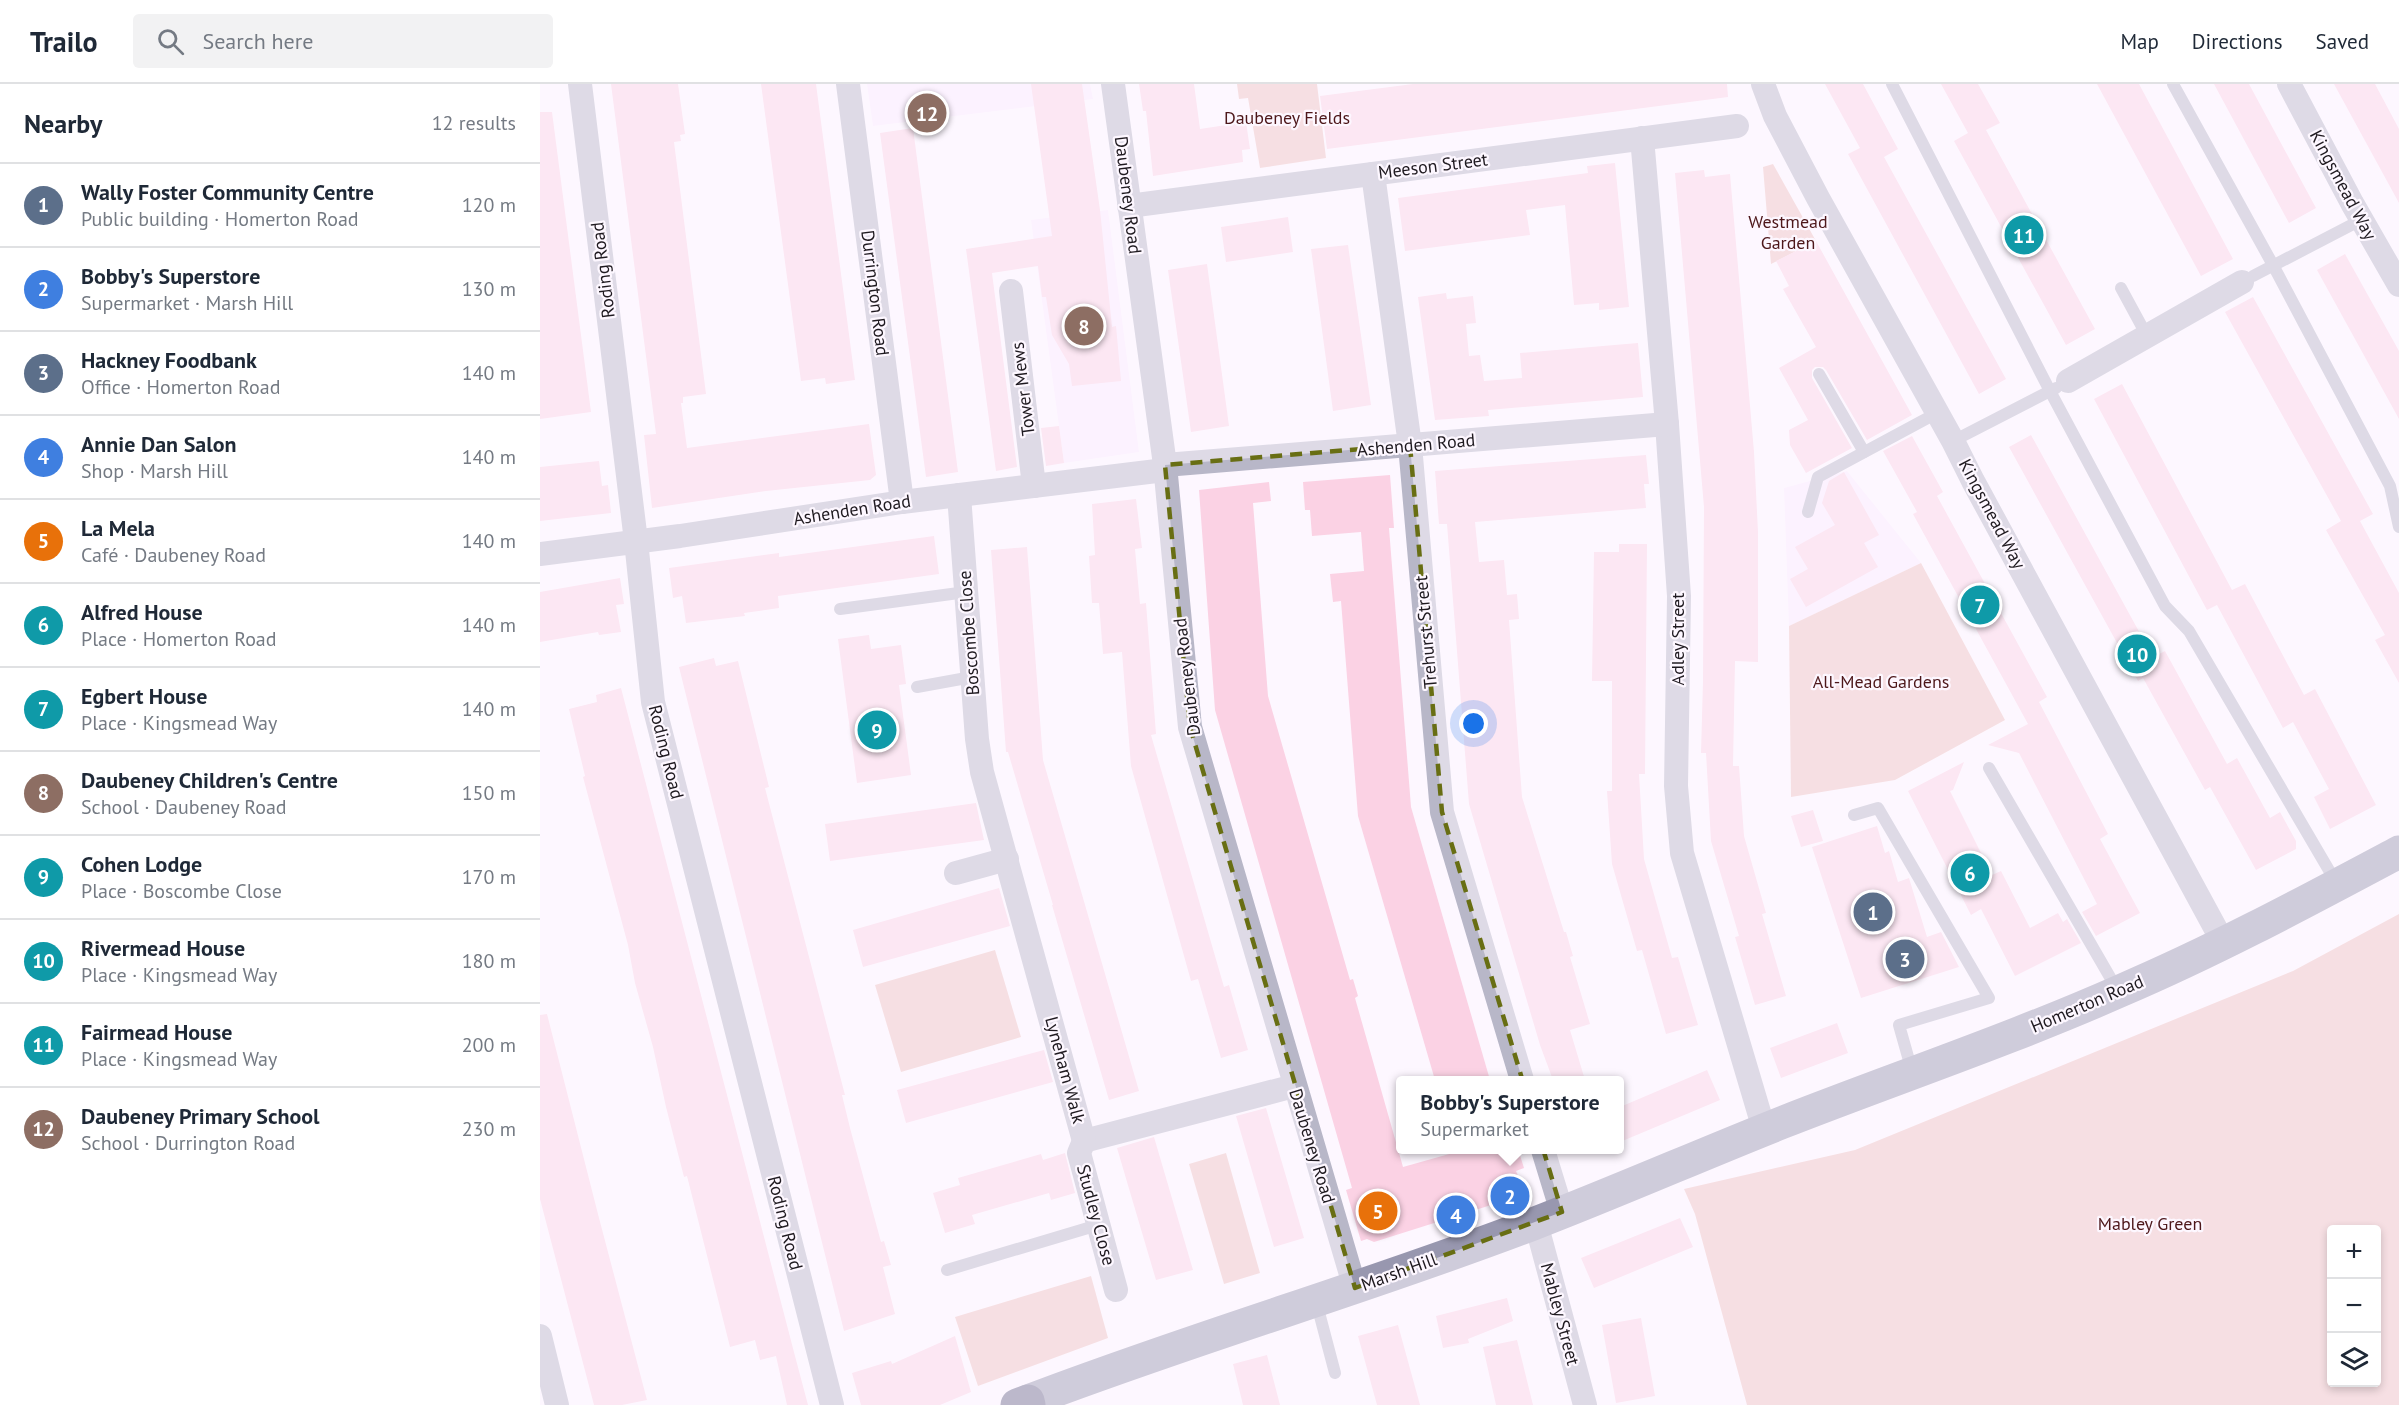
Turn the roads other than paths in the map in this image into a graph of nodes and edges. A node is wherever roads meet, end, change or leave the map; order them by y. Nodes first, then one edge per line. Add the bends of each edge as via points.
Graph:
1 (580, 84) edge
2 (848, 84) edge
3 (1113, 84) edge
4 (1763, 84) edge
5 (1892, 84) edge
6 (2173, 84) edge
7 (2289, 84) edge
8 (1737, 126) dead end
9 (1642, 138) junction
10 (1372, 174) junction
11 (1129, 206) junction
12 (2361, 220) junction
13 (2273, 265) junction
14 (2247, 279) joint
15 (2399, 285) edge
16 (2121, 288) dead end
17 (1011, 291) dead end
18 (2147, 336) junction
19 (1819, 374) dead end
20 (2059, 386) junction
21 (1937, 413) junction
22 (1667, 424) junction
23 (1953, 441) junction
24 (1410, 445) junction
25 (1864, 452) junction
26 (1165, 468) junction
27 (1034, 486) junction
28 (958, 495) junction
29 (902, 502) junction
30 (1808, 512) dead end
31 (2399, 526) edge
32 (636, 541) junction
33 (540, 554) edge
34 (966, 592) junction
35 (840, 609) dead end
36 (972, 677) junction
37 (917, 687) dead end
38 (1989, 768) dead end
39 (982, 772) joint
40 (1854, 815) dead end
41 (2399, 852) edge
42 (1006, 860) junction
43 (956, 873) dead end
44 (2337, 885) junction
45 (2224, 944) junction
46 (2119, 992) junction
47 (1912, 1071) junction
48 (1521, 1076) edge
49 (1294, 1086) junction
50 (1764, 1129) junction
51 (1084, 1141) junction
52 (1543, 1154) edge
53 (1549, 1217) junction
54 (1098, 1225) junction
55 (947, 1270) dead end
56 (1355, 1288) junction
57 (1116, 1290) dead end
58 (1316, 1300) junction
59 (540, 1336) edge
60 (1335, 1373) dead end
61 (1025, 1404) edge
62 (557, 1405) edge
63 (832, 1405) edge
64 (1585, 1405) edge

1 - 32 street, Roding Road
2 - 29 street, Durrington Road
3 - 11 street, Daubeney Road
4 - 21 street, Kingsmead Way via 1775,116
5 - 20 lane
6 - 13 lane
7 - 12 street, Kingsmead Way
8 - 9 street, Meeson Street
9 - 10 street, Meeson Street
9 - 22 street, Adley Street
10 - 11 street, Meeson Street
10 - 24 street, Trehurst Street
11 - 26 street, Daubeney Road
12 - 13 lane
12 - 15 street, Kingsmead Way
13 - 14 lane
13 - 31 lane via 2390,486
14 - 18 street
16 - 18 lane
17 - 27 street, Tower Mews
18 - 20 street
19 - 25 lane
20 - 23 lane
20 - 44 lane via 2165,606 2189,631
21 - 23 street, Kingsmead Way
21 - 25 lane
22 - 24 street, Ashenden Road
22 - 50 street, Adley Street via 1679,596 1676,786 1682,853
23 - 45 street, Kingsmead Way
24 - 26 street, Ashenden Road
24 - 48 street, Trehurst Street via 1442,812
25 - 30 lane via 1818,477
26 - 27 street, Ashenden Road
26 - 49 street, Daubeney Road via 1190,727
27 - 28 street, Ashenden Road
28 - 29 street, Ashenden Road
28 - 34 street, Boscombe Close
29 - 32 street, Ashenden Road
32 - 33 street, Ashenden Road
32 - 63 street, Roding Road via 653,702
34 - 35 lane
34 - 36 street, Boscombe Close
36 - 37 lane
36 - 39 street, Boscombe Close
38 - 46 lane
39 - 42 street, Lyneham Walk
40 - 47 lane via 1878,808 1989,998 1899,1025
41 - 44 main road, Homerton Road
42 - 43 street
42 - 51 street, Lyneham Walk
44 - 45 main road, Homerton Road
45 - 46 main road, Homerton Road
46 - 47 main road, Homerton Road
47 - 50 main road, Homerton Road
49 - 51 street, Lyneham Walk
49 - 56 street, Daubeney Road
50 - 53 main road, Marsh Hill
51 - 54 street, Studley Close via 1079,1153
52 - 53 street
53 - 56 main road, Marsh Hill
53 - 64 street, Mabley Street
54 - 55 lane
54 - 57 street, Studley Close
56 - 58 main road, Marsh Hill
58 - 60 lane
58 - 61 main road, Marsh Hill via 1094,1376
59 - 62 street

